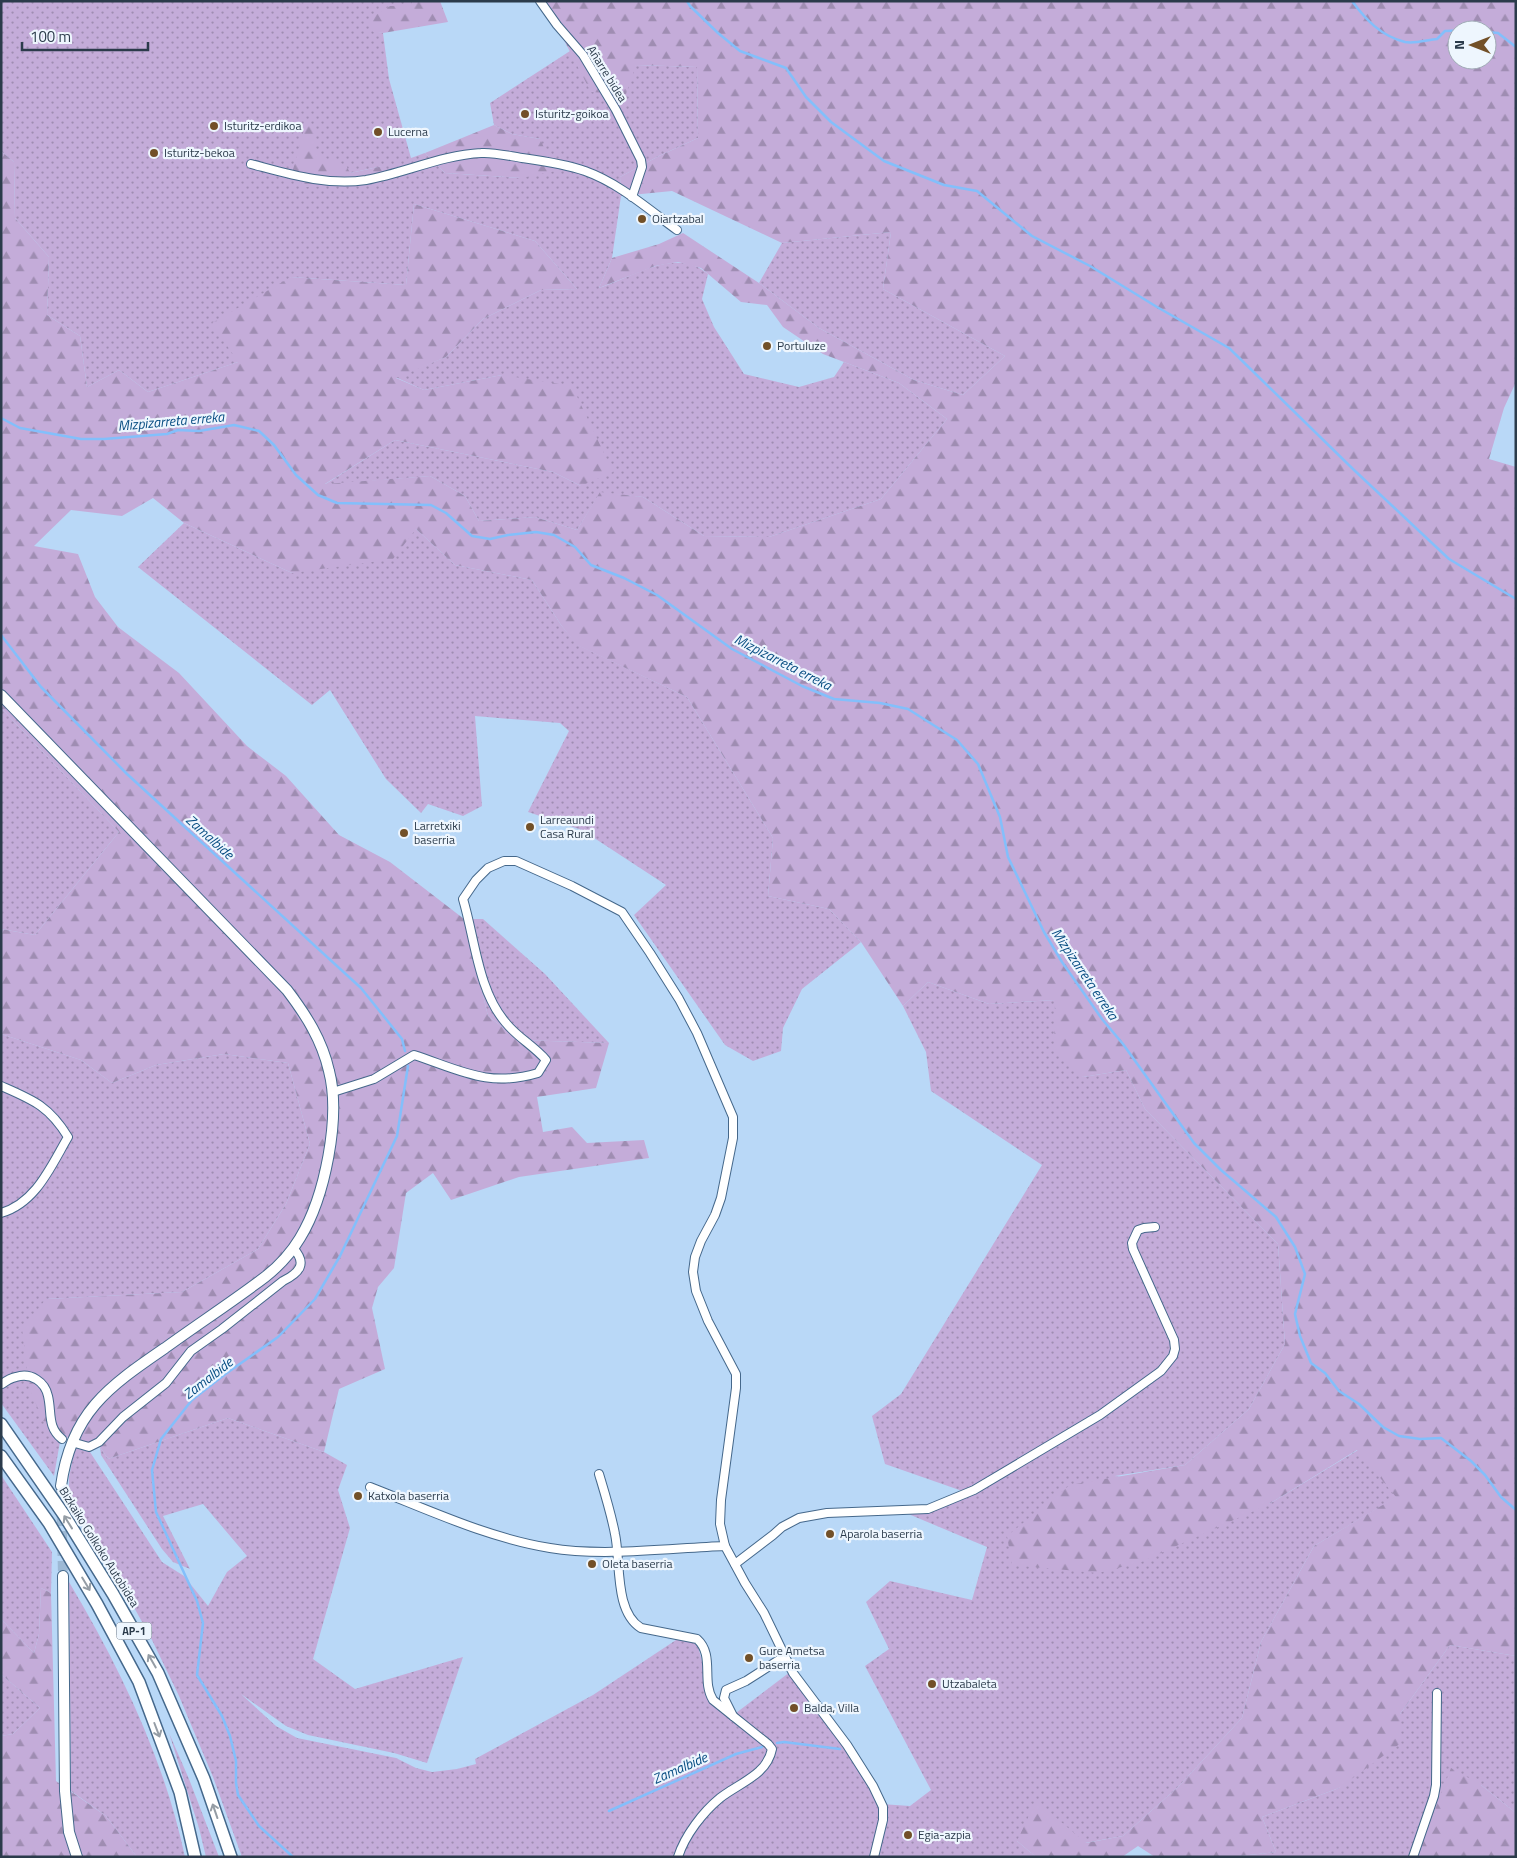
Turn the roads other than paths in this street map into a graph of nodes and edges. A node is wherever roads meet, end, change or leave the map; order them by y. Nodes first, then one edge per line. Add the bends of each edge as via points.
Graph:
1 (540, 1) edge
2 (251, 164) dead end
3 (632, 197) junction
4 (677, 230) dead end
5 (1, 695) edge
6 (1, 1086) edge
7 (333, 1092) junction
8 (1, 1213) edge
9 (1154, 1227) dead end
10 (293, 1248) junction
11 (2, 1384) edge
12 (1, 1424) edge
13 (62, 1439) dead end
14 (76, 1443) dead end
15 (1, 1456) edge
16 (599, 1474) dead end
17 (61, 1486) tunnel mouth
18 (370, 1487) dead end
19 (725, 1546) junction
20 (616, 1551) junction
21 (735, 1564) junction
22 (63, 1576) tunnel mouth
23 (785, 1656) junction
24 (1437, 1693) dead end
25 (734, 1718) junction
26 (77, 1857) edge
27 (195, 1857) edge
28 (231, 1857) edge
29 (678, 1857) edge
30 (874, 1857) edge
31 (1413, 1857) edge

1 - 3 street, Añarre bidea via 595,75 641,160 642,167
2 - 3 street via 319,181 364,180 482,152 585,171
3 - 4 street
5 - 7 main road via 287,990 318,1038
6 - 8 street via 42,1106 68,1137 28,1200
7 - 10 main road via 332,1135 325,1169 313,1211
7 - 19 street via 374,1079 414,1055 468,1075 506,1080 538,1074 546,1060 506,1024 494,1006 479,966 463,899 488,868 504,861 516,861 622,912 679,999 733,1117 733,1138 721,1198 695,1257 694,1272 696,1291 708,1321 736,1374 721,1500 720,1524
9 - 21 street via 1138,1230 1132,1243 1174,1340 1173,1356 1161,1371 1100,1415 974,1490 928,1509 827,1513 799,1518 788,1522
10 - 14 street via 301,1260 294,1275 191,1351 166,1383 123,1417 99,1442 90,1447
10 - 17 main road via 265,1278 104,1393 85,1417 70,1445
11 - 13 street via 23,1375 38,1380 48,1397 50,1422 56,1435
28 -> 12 highway, Bizkaiko Golkoko Autobidea / AP-1 via 204,1779 158,1672 84,1546
15 -> 27 highway, AP-1 via 49,1523 139,1682 180,1792
16 - 20 street via 616,1536
18 - 20 street via 519,1542 578,1551
19 - 20 street
19 - 21 street
20 - 25 street via 629,1616 642,1628 690,1636 703,1644 708,1692
21 - 23 street
22 - 26 main road via 65,1791
23 - 25 street via 726,1690 724,1698
23 - 30 street via 793,1673 847,1745 883,1807
24 - 31 street via 1436,1785
25 - 29 street via 768,1744 772,1749 771,1755 751,1778 714,1803 690,1832

